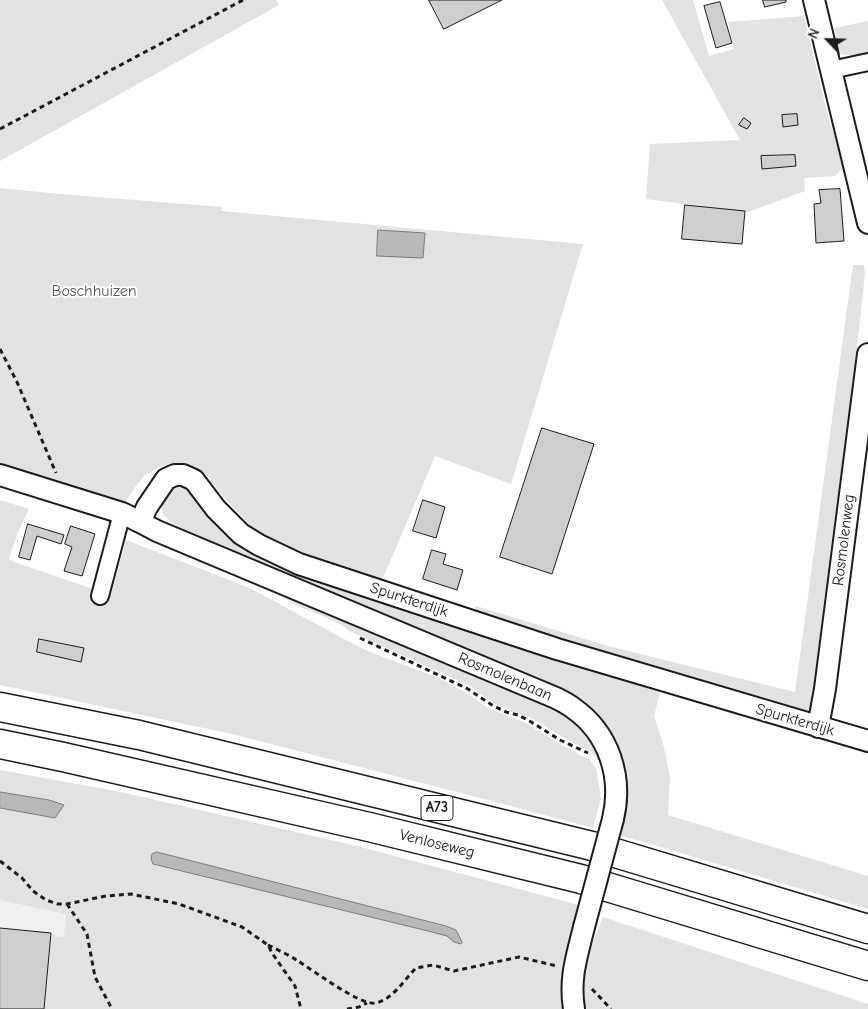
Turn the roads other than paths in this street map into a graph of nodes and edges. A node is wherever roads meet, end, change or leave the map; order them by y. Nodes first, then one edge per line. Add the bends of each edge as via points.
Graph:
1 (814, 0) edge
2 (868, 62) edge
3 (831, 70) junction
4 (868, 223) edge
5 (868, 354) edge
6 (0, 475) edge
7 (122, 513) junction
8 (140, 522) junction
9 (100, 596) dead end
10 (0, 707) edge
11 (818, 727) junction
12 (868, 741) edge
13 (0, 744) edge
14 (868, 929) edge
15 (868, 966) edge
16 (574, 1009) edge

1 - 3 street
2 - 3 street
3 - 4 street
5 - 11 street, Rosmolenweg via 826,689
6 - 7 street
7 - 8 street
7 - 9 street
8 - 11 street, Spurkterdijk via 166,479 183,475 194,480 240,534 299,564 557,649
8 - 16 street, Rosmolenbaan, bridge via 556,698 572,707 595,728 609,753 615,774 615,809 573,968
10 - 14 highway, A73 via 139,735 592,846
11 - 12 street, Spurkterdijk
13 - 15 highway, Venloseweg / A73 via 369,827 581,879

